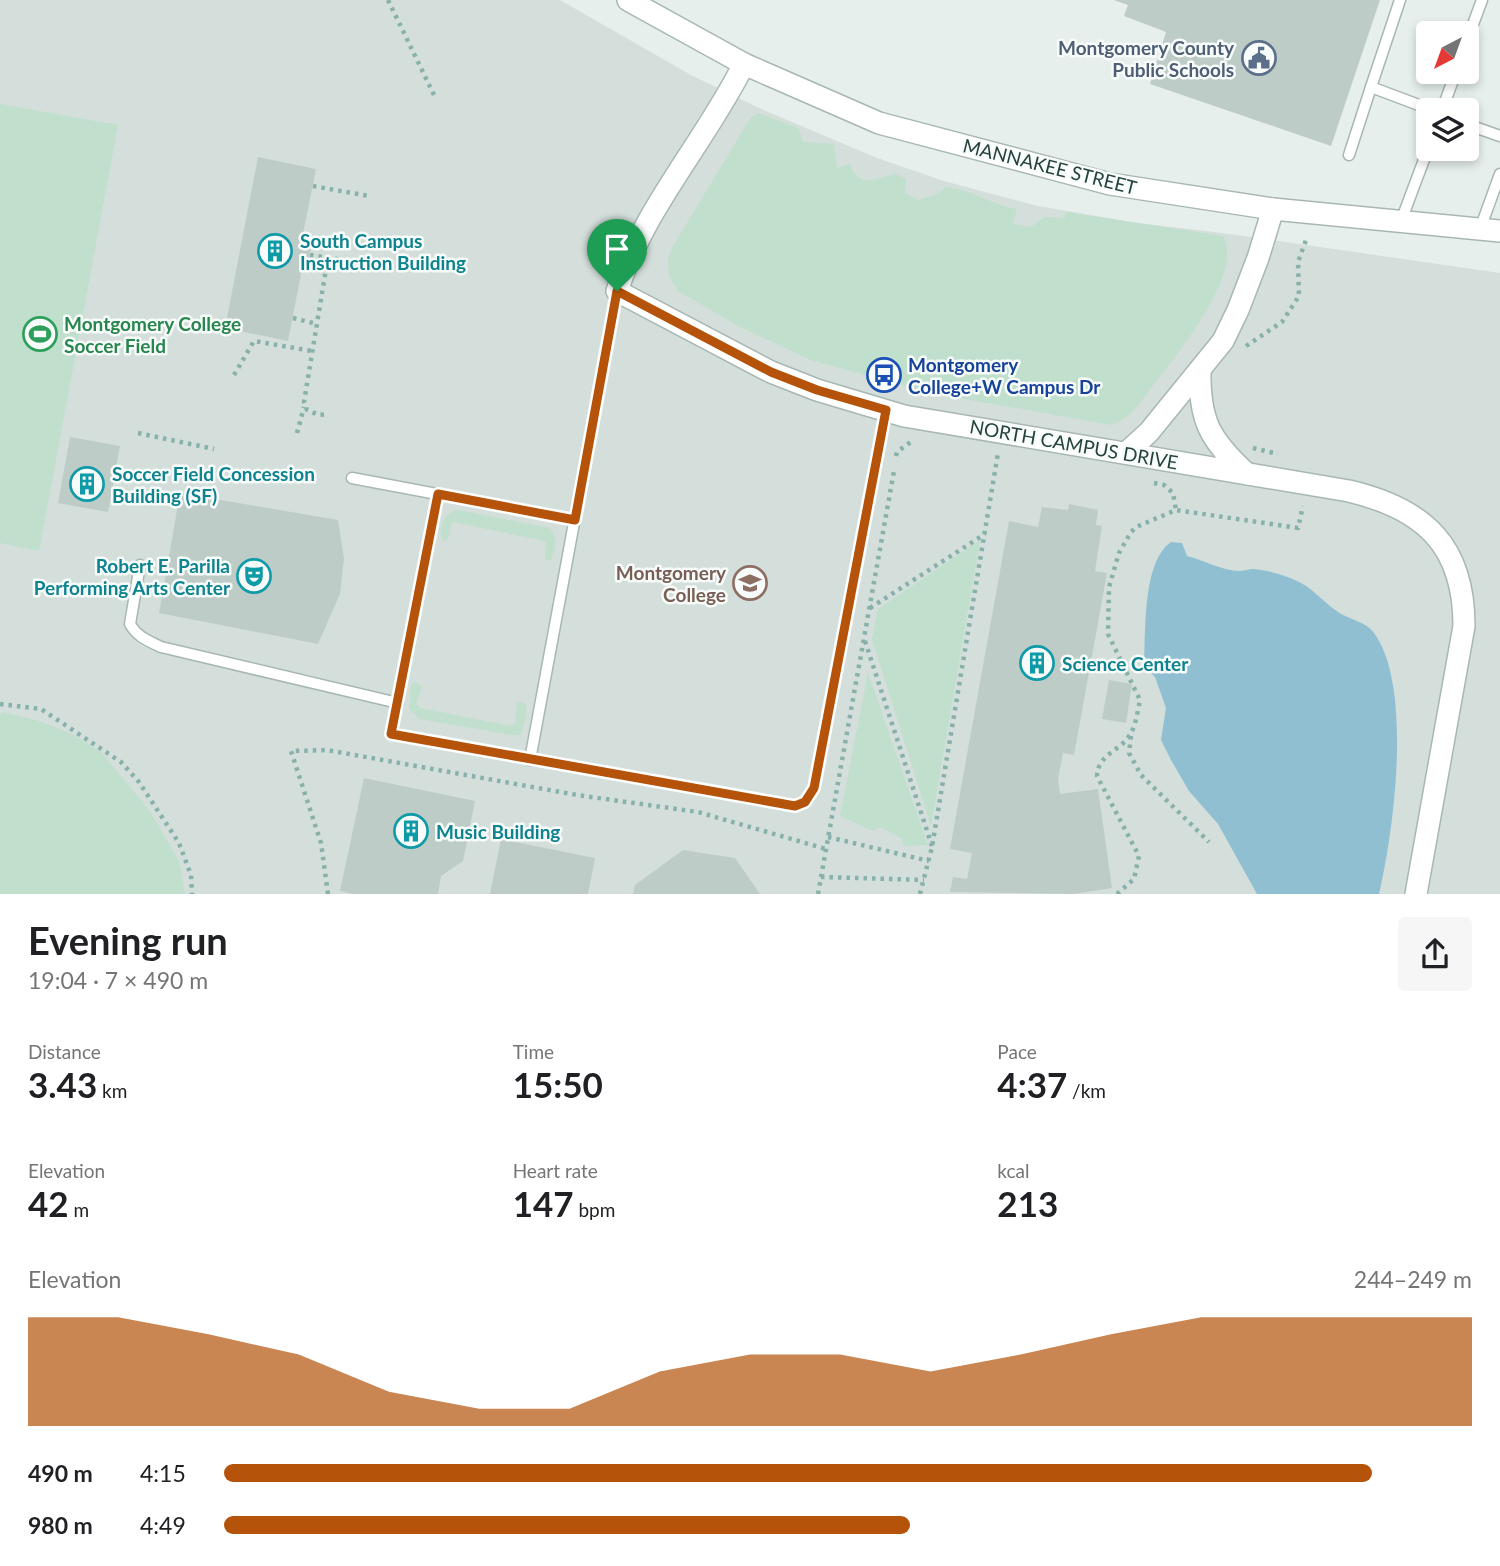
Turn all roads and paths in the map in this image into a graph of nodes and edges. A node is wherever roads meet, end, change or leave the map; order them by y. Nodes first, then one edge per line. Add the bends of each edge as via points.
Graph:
1 (388, 0) edge
2 (628, 0) edge
3 (1399, 0) edge
4 (1482, 0) edge
5 (1474, 21) edge
6 (744, 64) junction
7 (1371, 87) junction
8 (434, 95) dead end
9 (1416, 104) edge
10 (1479, 129) edge
11 (1500, 136) edge
12 (1349, 155) dead end
13 (1424, 161) edge
14 (1500, 174) edge
15 (313, 186) dead end
16 (369, 196) dead end
17 (1273, 209) junction
18 (1401, 221) junction
19 (1490, 230) edge
20 (1306, 240) dead end
21 (310, 255) dead end
22 (328, 257) junction
23 (356, 262) dead end
24 (617, 291) junction
25 (293, 318) dead end
26 (317, 324) junction
27 (1243, 348) dead end
28 (313, 351) junction
29 (1200, 370) junction
30 (234, 375) dead end
31 (305, 406) junction
32 (886, 410) junction
33 (329, 414) dead end
34 (138, 433) dead end
35 (297, 433) dead end
36 (909, 441) dead end
37 (1251, 447) dead end
38 (214, 449) dead end
39 (998, 452) dead end
40 (1126, 453) junction
41 (1290, 457) dead end
42 (1247, 474) junction
43 (352, 478) dead end
44 (438, 494) junction
45 (1303, 506) dead end
46 (575, 520) junction
47 (985, 534) junction
48 (140, 565) dead end
49 (869, 609) junction
50 (864, 639) junction
51 (398, 702) junction
52 (0, 704) edge
53 (1131, 735) junction
54 (530, 760) junction
55 (828, 837) junction
56 (1209, 842) dead end
57 (932, 847) junction
58 (826, 849) junction
59 (929, 861) junction
60 (821, 877) junction
61 (924, 880) junction
62 (192, 894) edge
63 (328, 894) edge
64 (818, 894) edge
65 (920, 894) edge
66 (1117, 894) edge
67 (1416, 894) edge

1 - 8 path
2 - 6 street, MANNAKEE STREET
3 - 7 lane
4 - 5 lane
6 - 17 street, MANNAKEE STREET via 879,123 1110,184
6 - 24 street via 651,214
7 - 9 lane
7 - 12 lane
10 - 11 lane
13 - 18 lane
14 - 19 lane
15 - 16 path
17 - 18 street, MANNAKEE STREET
17 - 29 street via 1238,310 1223,341
18 - 19 street, MANNAKEE STREET
20 - 27 path via 1298,262 1299,296 1282,322
21 - 22 path
22 - 23 path
22 - 26 path
24 - 32 street, NORTH CAMPUS DRIVE via 771,372
24 - 46 lane
25 - 26 path
26 - 28 path
28 - 30 path via 254,341
28 - 31 path
29 - 40 street via 1150,432
29 - 42 street via 1199,396 1206,422 1222,448
31 - 33 path via 318,415
31 - 35 path
32 - 40 street, NORTH CAMPUS DRIVE
32 - 54 lane via 814,788 805,802 795,806
34 - 38 path
36 - 49 path via 897,452
37 - 41 path
39 - 47 path
40 - 42 street, NORTH CAMPUS DRIVE
42 - 67 street, NORTH CAMPUS DRIVE via 1349,491 1405,510 1446,548 1458,574 1464,626
43 - 44 lane
44 - 46 lane
44 - 51 lane
45 - 53 path via 1298,528 1175,510 1131,532 1109,587 1108,634 1140,700
46 - 54 lane
47 - 49 path
47 - 57 path
48 - 51 lane via 130,624 143,639
49 - 50 path
50 - 55 path
50 - 57 path
51 - 54 lane via 391,734
52 - 62 path via 41,709 121,762 179,843 191,875
53 - 56 path via 1129,753 1141,775
53 - 66 path via 1097,768 1139,856 1134,879
55 - 58 path
55 - 59 path
57 - 59 path
58 - 60 path
58 - 63 path via 698,812 327,750 291,751 321,843
59 - 61 path
60 - 61 path
60 - 64 path
61 - 65 path

